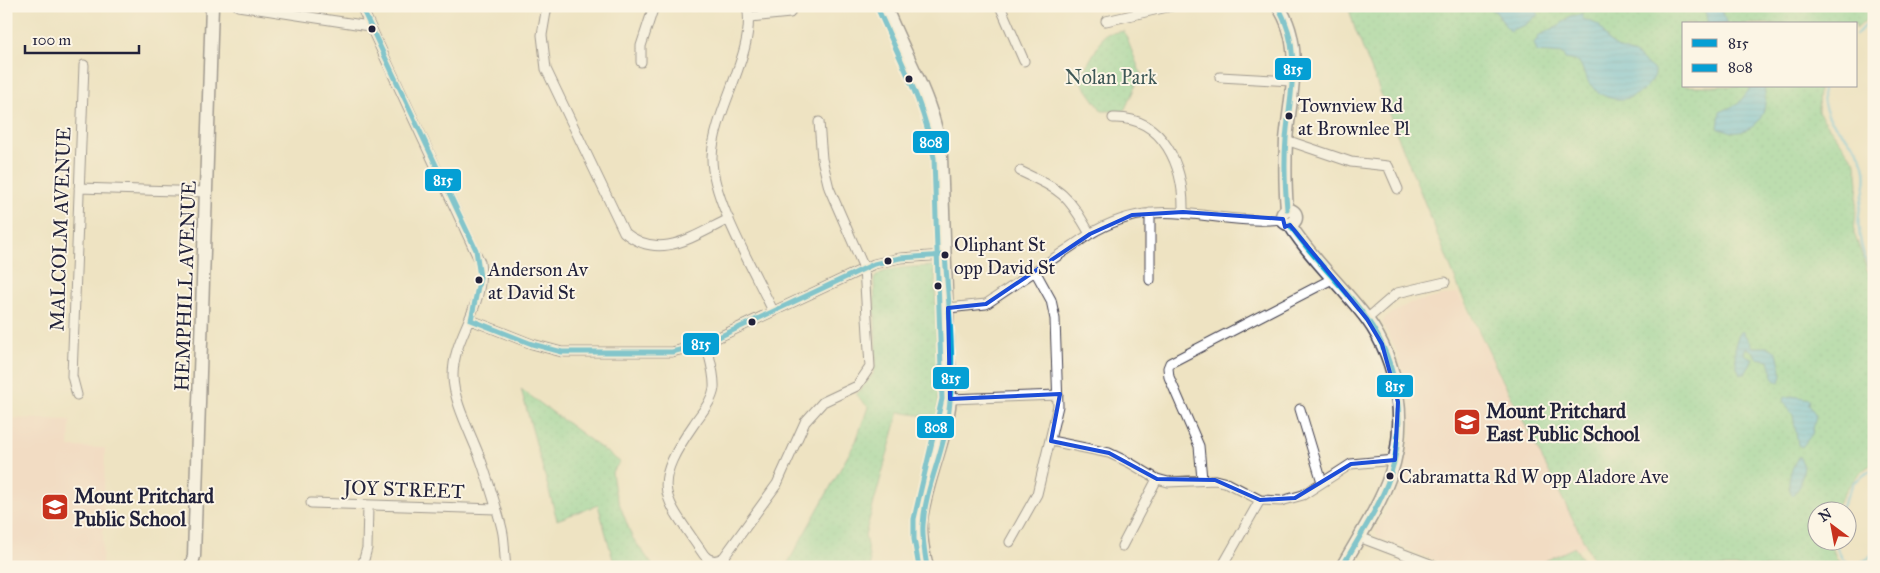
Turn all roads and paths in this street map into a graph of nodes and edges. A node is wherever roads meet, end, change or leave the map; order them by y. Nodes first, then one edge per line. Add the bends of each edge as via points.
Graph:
1 (212, 6) edge
2 (238, 6) edge
3 (361, 6) edge
4 (547, 6) edge
5 (654, 6) edge
6 (747, 6) edge
7 (885, 6) edge
8 (1000, 6) edge
9 (1172, 6) edge
10 (1278, 6) edge
11 (790, 13) dead end
12 (750, 16) junction
13 (1106, 21) dead end
14 (369, 26) junction
15 (1024, 61) dead end
16 (641, 62) dead end
17 (84, 65) dead end
18 (1220, 77) dead end
19 (1292, 81) junction
20 (1113, 118) dead end
21 (819, 122) dead end
22 (1286, 140) junction
23 (1020, 171) dead end
24 (79, 188) junction
25 (1398, 189) dead end
26 (207, 192) junction
27 (1183, 212) junction
28 (1150, 213) junction
29 (1287, 217) junction
30 (729, 219) junction
31 (1090, 234) junction
32 (945, 255) junction
33 (864, 268) junction
34 (1035, 271) junction
35 (1332, 279) junction
36 (1150, 280) dead end
37 (1445, 282) dead end
38 (948, 308) junction
39 (774, 311) junction
40 (1367, 319) junction
41 (470, 320) junction
42 (706, 343) junction
43 (1058, 394) junction
44 (77, 395) dead end
45 (950, 399) junction
46 (1300, 409) dead end
47 (1051, 440) junction
48 (1395, 460) junction
49 (1157, 479) junction
50 (1202, 479) junction
51 (1322, 482) junction
52 (1260, 500) junction
53 (310, 503) dead end
54 (368, 506) junction
55 (496, 509) junction
56 (1359, 536) junction
57 (1010, 542) dead end
58 (1122, 546) dead end
59 (191, 567) edge
60 (362, 567) edge
61 (506, 567) edge
62 (927, 567) edge
63 (1222, 567) edge
64 (1342, 567) edge
65 (1438, 567) edge

1 - 26 street, HEMPHILL AVENUE
2 - 14 street
3 - 14 street
4 - 30 street via 542,34 546,69 624,232 638,242 659,247 683,241
5 - 16 street via 641,46
6 - 12 street
7 - 32 street via 921,82 936,123 941,157
8 - 15 street
9 - 13 street
10 - 19 street via 1293,40
11 - 12 street
12 - 30 street via 746,43 719,122 712,156 716,185
14 - 41 street via 478,256 481,286
17 - 24 street, MALCOLM AVENUE
18 - 19 street
19 - 22 street
20 - 27 street via 1129,117 1164,143 1179,168
21 - 33 street via 822,159 829,188
22 - 25 street via 1356,163 1388,166
22 - 29 street
23 - 31 street via 1063,194 1073,204
24 - 26 street
24 - 44 street, MALCOLM AVENUE via 72,376
26 - 59 street, HEMPHILL AVENUE via 194,556
27 - 28 street
27 - 29 street via 1252,219
28 - 31 street via 1116,220
28 - 36 street
29 - 35 street
30 - 39 street
31 - 34 street
32 - 33 street via 892,259
32 - 38 street
33 - 39 street
33 - 42 street via 870,367 857,386 823,402 804,422 777,484 724,556 716,561 704,555 674,511 668,500 665,481 673,454 712,395 714,376
34 - 38 street via 986,304
34 - 43 street via 1054,309
35 - 40 street
35 - 50 street via 1170,364 1169,377 1199,446
37 - 40 street via 1397,293
38 - 45 street
39 - 42 street
40 - 48 street via 1388,356 1396,386 1399,424
41 - 42 street via 562,352 672,352
41 - 55 street via 456,353 454,388
43 - 45 street
43 - 47 street
45 - 62 street via 945,436 922,520 921,536
46 - 51 street
47 - 49 street via 1109,453
47 - 57 street via 1037,494
48 - 51 street via 1351,464
48 - 56 street via 1385,487
49 - 50 street via 1168,482
49 - 58 street
50 - 52 street via 1227,483
51 - 52 street via 1295,498
52 - 63 street
53 - 54 street, JOY STREET
54 - 55 street, JOY STREET
54 - 60 street via 367,548
55 - 61 street via 502,529
56 - 64 street
56 - 65 street

